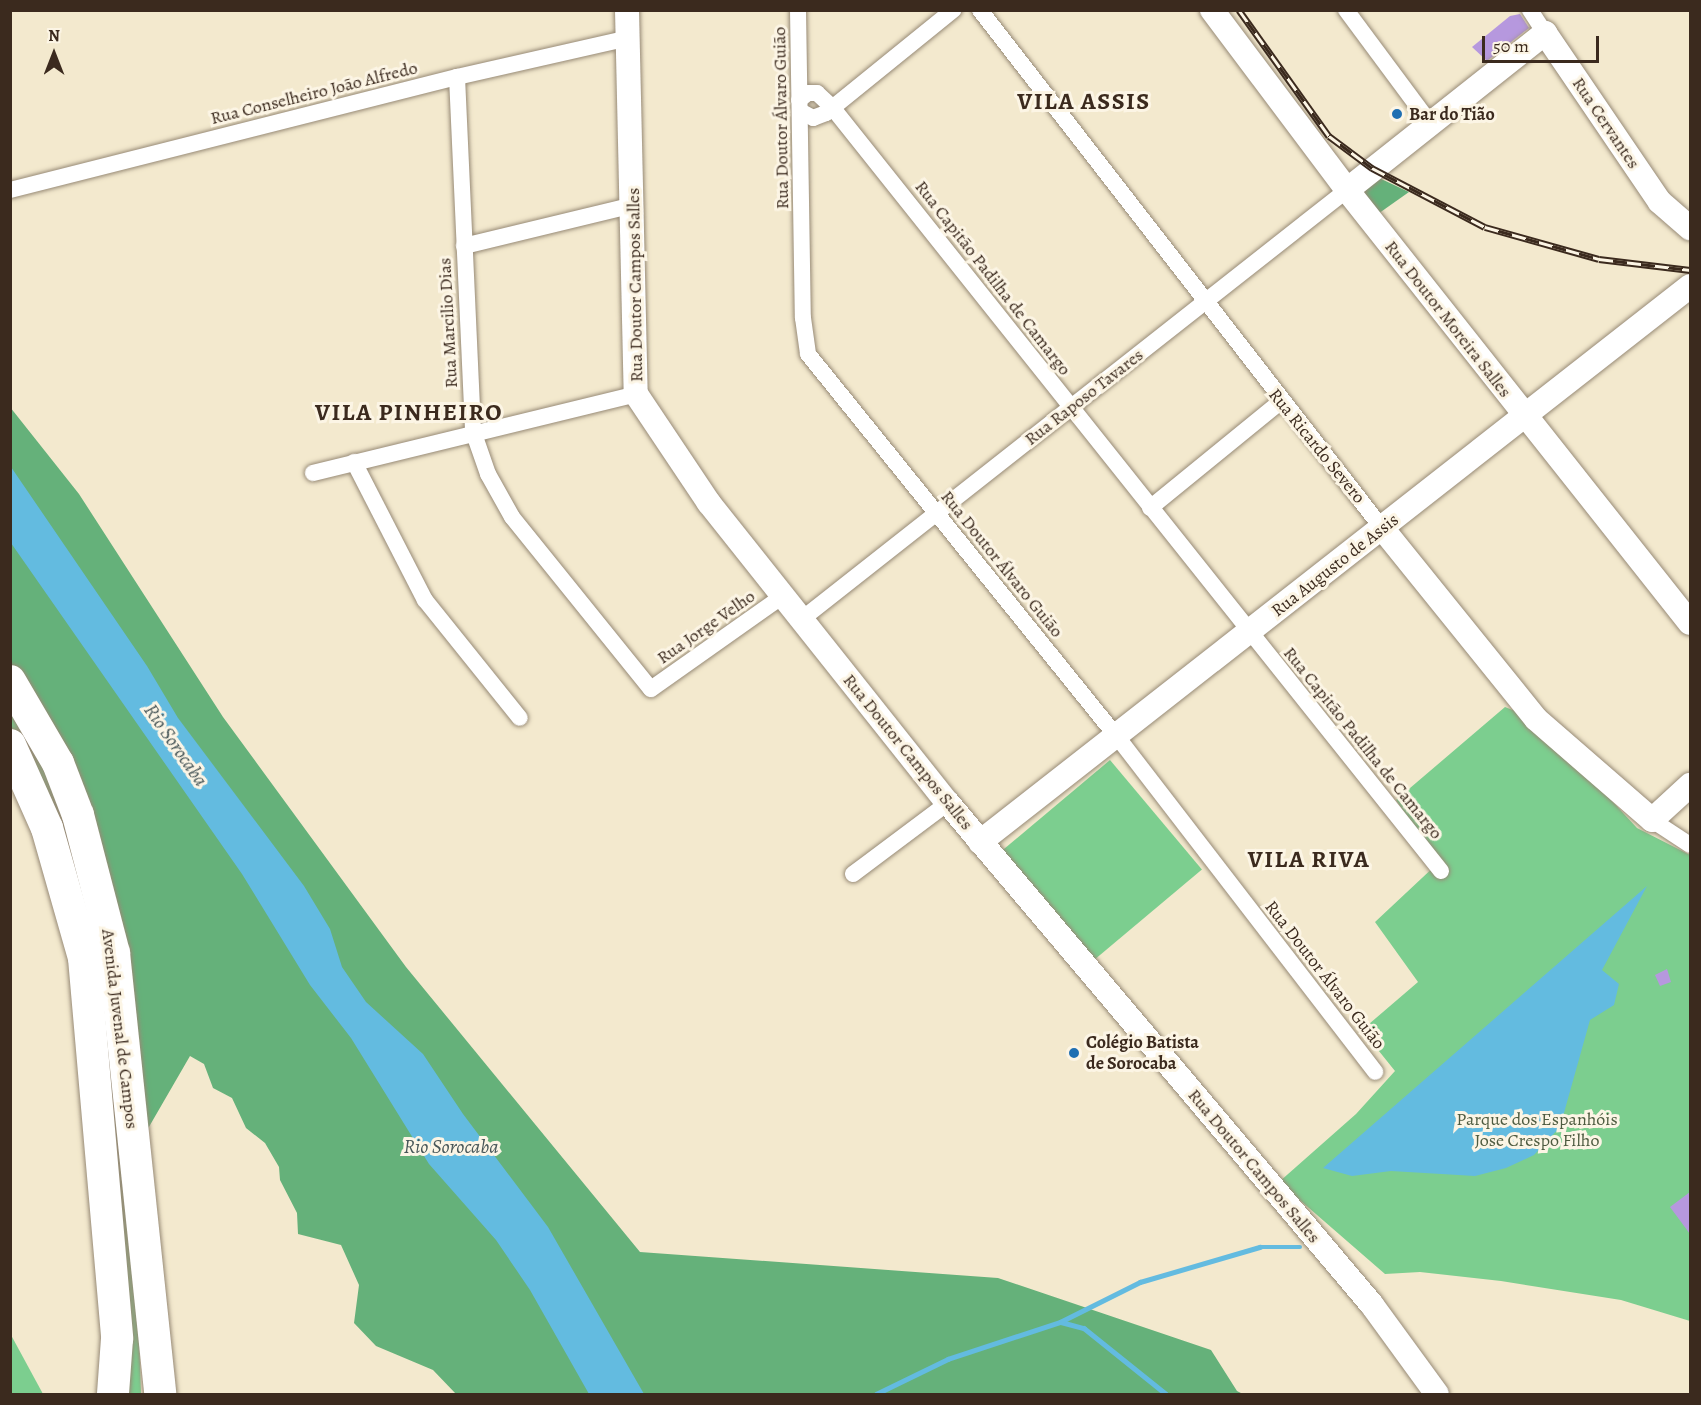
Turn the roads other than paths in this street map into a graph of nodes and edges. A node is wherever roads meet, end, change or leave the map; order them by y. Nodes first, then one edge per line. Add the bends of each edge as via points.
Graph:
1 (627, 10) edge
2 (798, 10) edge
3 (953, 10) edge
4 (980, 10) edge
5 (1212, 10) edge
6 (1346, 10) edge
7 (1530, 10) edge
8 (1545, 33) junction
9 (628, 38) junction
10 (457, 77) junction
11 (800, 105) junction
12 (832, 107) junction
13 (1430, 123) junction
14 (1330, 168) junction
15 (1365, 174) junction
16 (10, 190) edge
17 (1347, 190) junction
18 (634, 205) junction
19 (1690, 228) edge
20 (464, 246) junction
21 (1690, 287) edge
22 (1205, 303) junction
23 (636, 394) junction
24 (1281, 401) junction
25 (1071, 408) junction
26 (1524, 416) junction
27 (473, 431) junction
28 (354, 462) junction
29 (313, 472) dead end
30 (1150, 508) junction
31 (937, 513) junction
32 (1382, 528) junction
33 (783, 596) junction
34 (802, 619) junction
35 (1690, 623) edge
36 (1250, 632) junction
37 (10, 681) edge
38 (651, 689) joint
39 (520, 718) dead end
40 (1116, 736) junction
41 (10, 745) edge
42 (1690, 785) edge
43 (948, 803) junction
44 (1652, 820) junction
45 (980, 842) junction
46 (1690, 845) edge
47 (1441, 871) dead end
48 (853, 874) dead end
49 (1375, 1072) dead end
50 (1440, 1394) edge
51 (113, 1395) edge
52 (160, 1395) edge

1 - 9 main road, Rua Doutor Campos Salles
2 - 11 street, Rua Doutor Álvaro Guião
3 - 12 street
4 - 22 street, Rua Ricardo Severo
5 - 14 main road, Rua Doutor Moreira Salles
6 - 13 street
7 - 8 street, Rua Cervantes
8 - 13 main road, Rua Raposo Tavares
8 - 19 main road, Rua Cervantes via 1660,202
9 - 10 street, Rua Conselheiro João Alfredo
9 - 18 main road, Rua Doutor Campos Salles
10 - 16 street, Rua Conselheiro João Alfredo
10 - 20 street, Rua Marcilio Dias
11 - 12 street, Rua Capitão Padilha de Camargo via 808,93 817,93
11 - 31 street, Rua Doutor Álvaro Guião via 804,343 808,354
12 - 25 street, Rua Capitão Padilha de Camargo
13 - 15 main road, Rua Raposo Tavares
14 - 15 main road via 1350,177
14 - 17 main road, Rua Doutor Moreira Salles
15 - 17 main road, Rua Raposo Tavares
17 - 22 street, Rua Raposo Tavares
17 - 26 main road, Rua Doutor Moreira Salles
18 - 20 street
18 - 23 main road, Rua Doutor Campos Salles
20 - 27 street, Rua Marcilio Dias
21 - 26 main road, Rua Augusto de Assis
22 - 24 street, Rua Ricardo Severo
22 - 25 street, Rua Raposo Tavares
23 - 27 street
23 - 33 main road, Rua Doutor Campos Salles via 709,502
24 - 30 street
24 - 32 street, Rua Ricardo Severo
25 - 30 street, Rua Capitão Padilha de Camargo
25 - 31 street, Rua Raposo Tavares
26 - 32 main road, Rua Augusto de Assis
26 - 35 main road, Rua Doutor Moreira Salles
27 - 28 street
27 - 38 street, Rua Marcilio Dias via 488,474 512,517
28 - 29 street
28 - 39 street via 425,600
30 - 36 street, Rua Capitão Padilha de Camargo
31 - 34 street, Rua Raposo Tavares
31 - 40 street, Rua Doutor Álvaro Guião
32 - 36 main road, Rua Augusto de Assis
32 - 44 main road, Rua Ricardo Severo via 1536,719
33 - 34 main road, Rua Doutor Campos Salles
33 - 38 street, Rua Jorge Velho
34 - 43 main road, Rua Doutor Campos Salles
36 - 40 main road, Rua Augusto de Assis
36 - 47 street, Rua Capitão Padilha de Camargo
37 - 52 highway, Avenida Juvenal de Campos via 58,763 78,815 114,953
40 - 45 main road, Rua Augusto de Assis
40 - 49 street, Rua Doutor Álvaro Guião
41 - 51 highway, Avenida Juvenal de Campos via 47,828 84,958 117,1339
42 - 44 main road
43 - 45 main road, Rua Doutor Campos Salles
43 - 48 street
44 - 46 street, Rua Ricardo Severo
45 - 50 main road, Rua Doutor Campos Salles via 1372,1305

